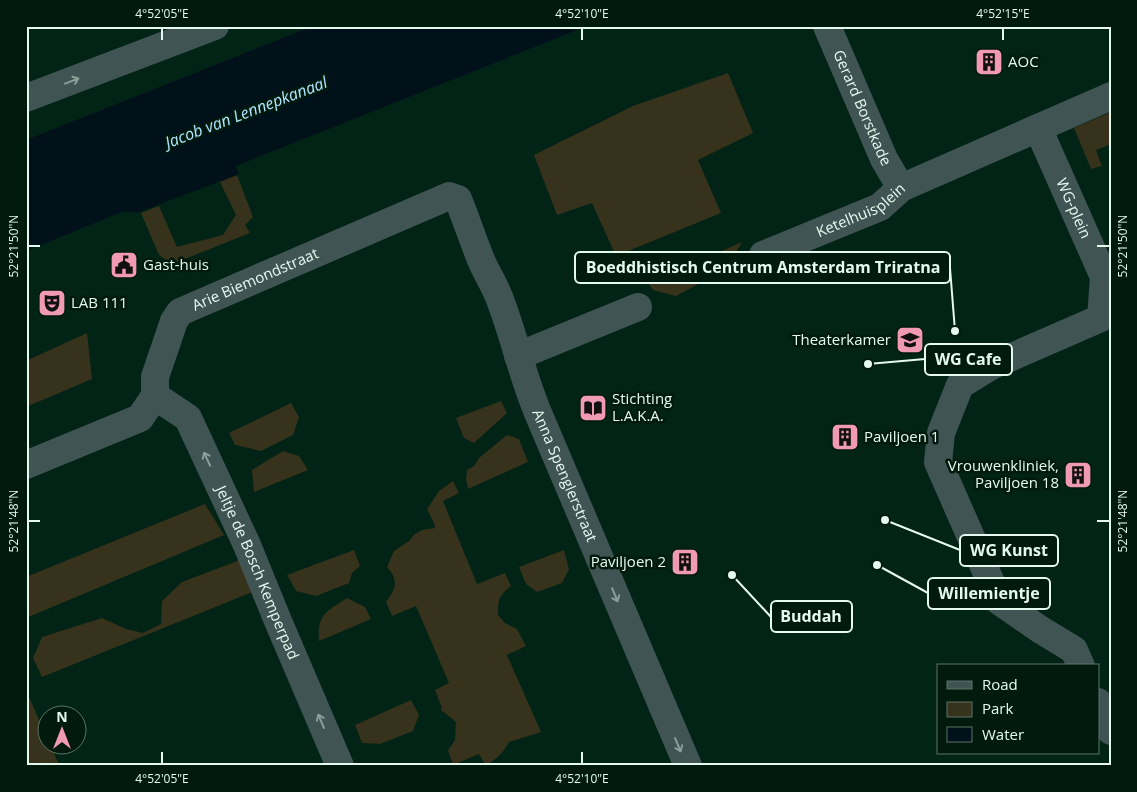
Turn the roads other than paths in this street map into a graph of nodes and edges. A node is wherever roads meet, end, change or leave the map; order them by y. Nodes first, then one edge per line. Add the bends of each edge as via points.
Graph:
1 (215, 26) edge
2 (827, 26) edge
3 (1111, 96) edge
4 (26, 98) edge
5 (1038, 128) junction
6 (901, 188) junction
7 (473, 236) joint
8 (764, 255) dead end
9 (638, 307) dead end
10 (518, 356) junction
11 (155, 396) junction
12 (26, 465) edge
13 (1080, 664) edge
14 (1100, 706) edge
15 (1111, 731) edge
16 (340, 766) edge
17 (688, 766) edge

4 -> 1 street
2 - 6 street, Gerard Borstkade via 884,159
3 - 5 street
5 - 6 street, Ketelhuisplein
5 - 13 street, WG-plein via 1104,277 1101,318 991,366 960,385 941,433 938,462 999,601 1074,650
6 - 8 street, Ketelhuisplein via 880,207
7 - 10 street, Anna Spenglerstraat via 499,297
7 - 11 street, Arie Biemondstraat via 458,199 449,196 180,312 155,377
9 - 10 street
10 -> 17 street, Anna Spenglerstraat via 538,413
11 - 12 street, Arie Biemondstraat via 140,418
16 -> 11 street, Jeltje de Bosch Kemperpad via 247,545 188,418
14 - 15 street

